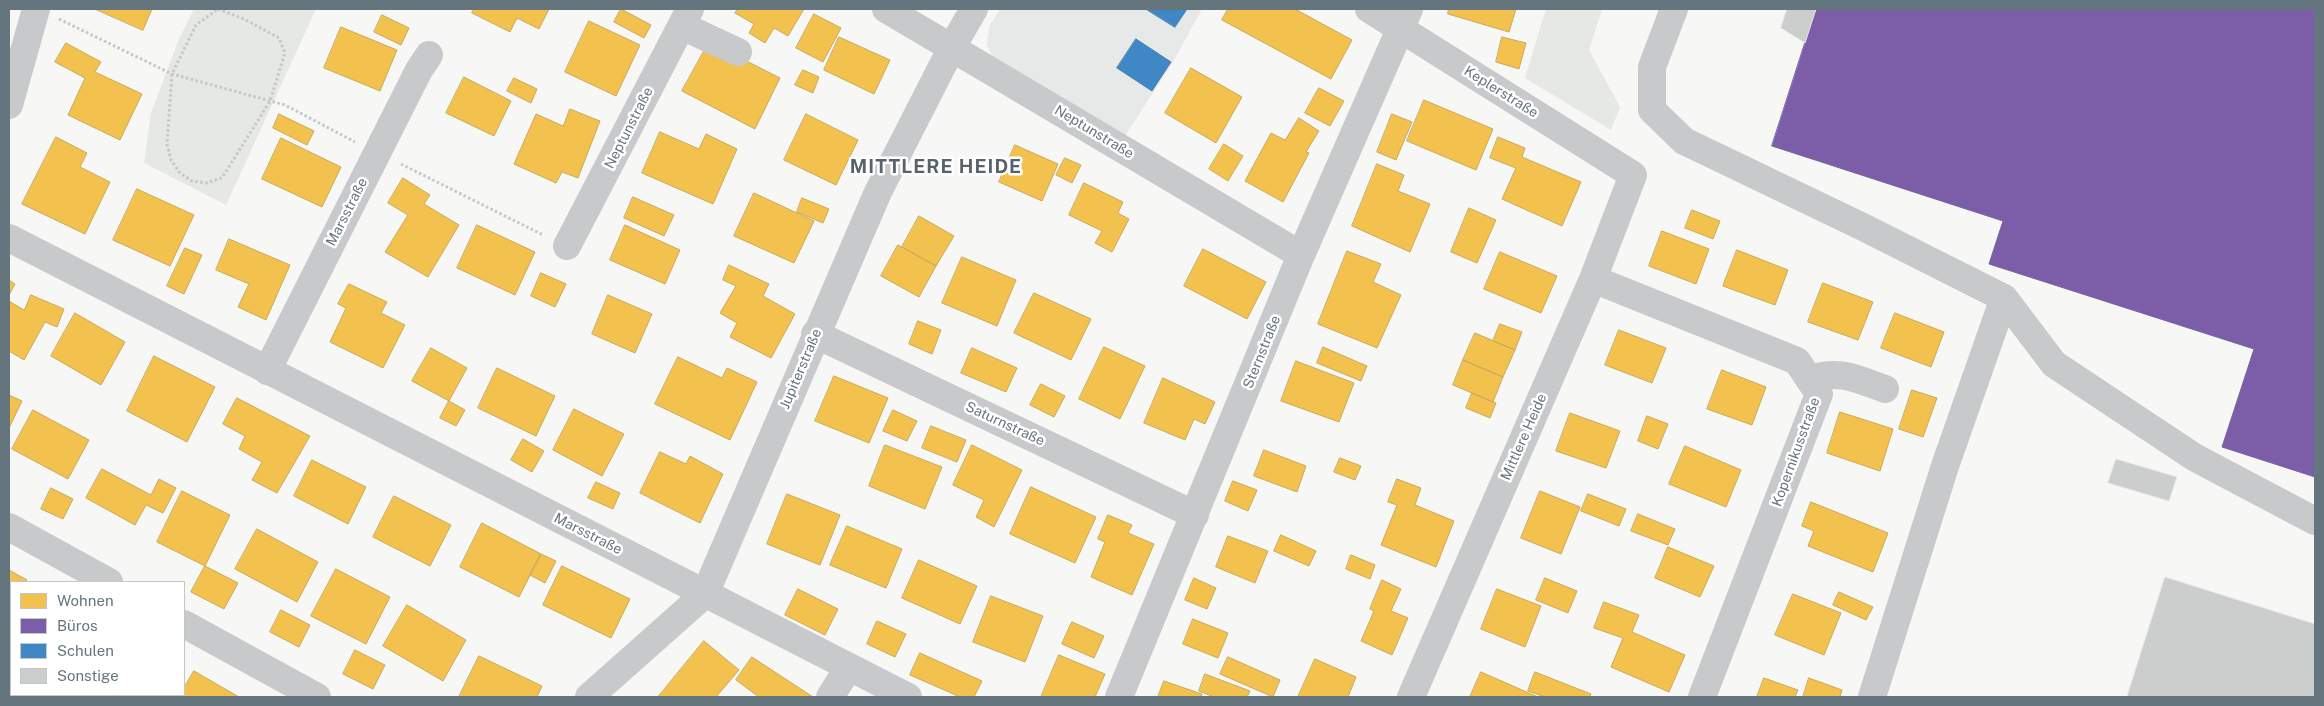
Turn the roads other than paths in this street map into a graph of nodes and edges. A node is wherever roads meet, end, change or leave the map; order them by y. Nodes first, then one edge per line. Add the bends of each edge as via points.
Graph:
1 (886, 9) edge
2 (974, 9) edge
3 (1369, 9) edge
4 (1674, 9) edge
5 (36, 10) edge
6 (686, 17) edge
7 (1405, 19) edge
8 (952, 47) junction
9 (738, 52) dead end
10 (429, 55) dead end
11 (9, 105) edge
12 (1633, 175) joint
13 (9, 238) edge
14 (567, 246) road end
15 (1301, 255) junction
16 (1593, 278) junction
17 (2004, 298) junction
18 (815, 334) junction
19 (267, 371) junction
20 (1810, 379) junction
21 (1884, 389) dead end
22 (1195, 515) junction
23 (2315, 521) edge
24 (9, 527) edge
25 (107, 581) edge
26 (706, 594) junction
27 (185, 625) edge
28 (849, 667) junction
29 (317, 697) edge
30 (589, 697) edge
31 (830, 697) edge
32 (908, 697) edge
33 (1119, 697) edge
34 (1411, 697) edge
35 (1702, 697) edge
36 (1872, 697) edge

1 - 8 street, Neptunstraße
2 - 8 street, Jupiterstraße
3 - 7 street, Keplerstraße
4 - 17 street via 1652,67 1652,110 1684,141
5 - 11 street
6 - 9 street
6 - 14 street, Neptunstraße
7 - 12 street, Keplerstraße
7 - 15 street, Sternstraße
8 - 15 street, Neptunstraße
8 - 18 street, Jupiterstraße via 878,192
10 - 19 street, Marsstraße
12 - 16 street, Mittlere Heide
13 - 19 street, Marsstraße
15 - 22 street, Sternstraße
16 - 20 street, Kopernikusstraße via 1797,361
16 - 34 street, Mittlere Heide
17 - 23 street via 2054,364 2194,457
17 - 36 street via 1945,466
18 - 22 street, Saturnstraße
18 - 26 street, Jupiterstraße
19 - 26 street, Marsstraße
20 - 21 street via 1825,374 1842,374
20 - 35 street, Kopernikusstraße via 1819,394
22 - 33 street, Sternstraße
24 - 25 street
26 - 28 street, Marsstraße
26 - 30 street, Jupiterstraße
27 - 29 street
28 - 31 street
28 - 32 street, Marsstraße

